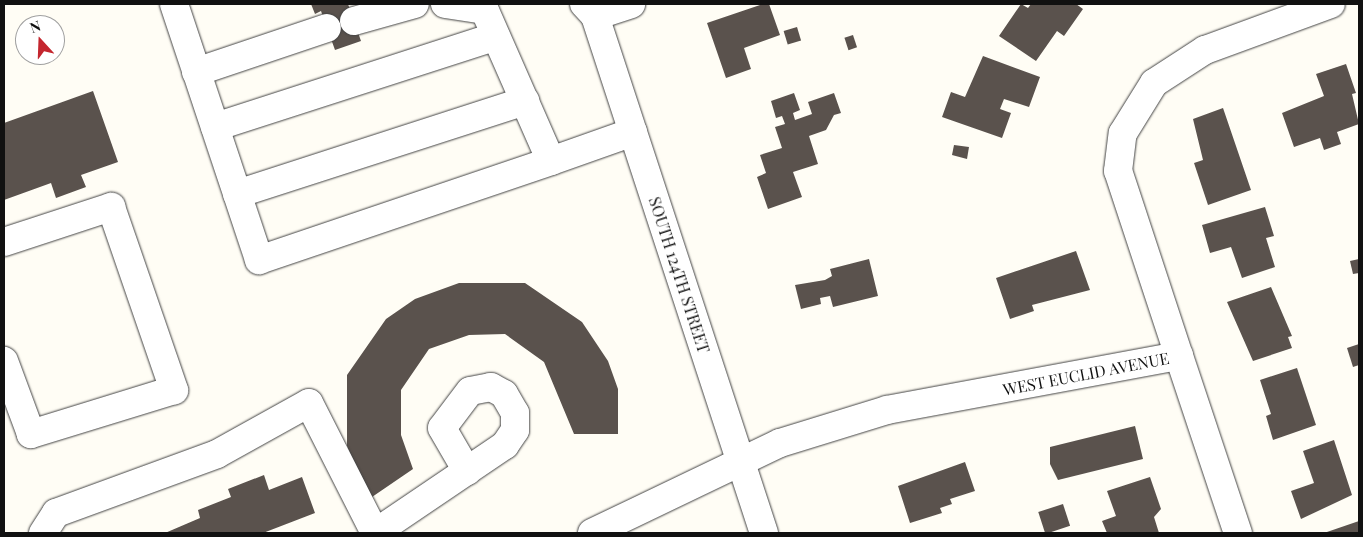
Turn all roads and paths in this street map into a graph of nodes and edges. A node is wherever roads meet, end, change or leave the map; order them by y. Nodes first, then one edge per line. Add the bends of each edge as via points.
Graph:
1 (174, 4) edge
2 (416, 4) edge
3 (445, 4) edge
4 (631, 4) edge
5 (1331, 4) edge
6 (483, 7) edge
7 (592, 8) edge
8 (354, 20) dead end
9 (327, 28) dead end
10 (496, 36) junction
11 (196, 72) junction
12 (525, 101) junction
13 (214, 127) junction
14 (633, 132) junction
15 (551, 161) junction
16 (237, 194) junction
17 (4, 242) edge
18 (1179, 356) junction
19 (4, 361) edge
20 (740, 460) junction
21 (468, 471) dead end
22 (42, 533) edge
23 (375, 533) edge
24 (592, 533) edge
25 (764, 533) edge
26 (1238, 533) edge

1 - 11 street
2 - 8 street
3 - 6 street
4 - 7 street
5 - 18 street, WEST EUCLID AVENUE via 1205,50 1154,83 1123,133 1118,171
6 - 10 street
7 - 14 street, SOUTH 124TH STREET
9 - 11 street
10 - 12 street
10 - 13 street
11 - 13 street
12 - 15 street
12 - 16 street
13 - 16 street
14 - 15 street
14 - 20 street, SOUTH 124TH STREET
15 - 16 street via 258,260
17 - 19 street via 111,206 174,390 31,434
18 - 20 street, WEST EUCLID AVENUE via 887,410 780,443
18 - 26 street
20 - 24 street, WEST EUCLID AVENUE
20 - 25 street, SOUTH 124TH STREET
21 - 23 street
22 - 23 street via 56,513 217,454 309,403

